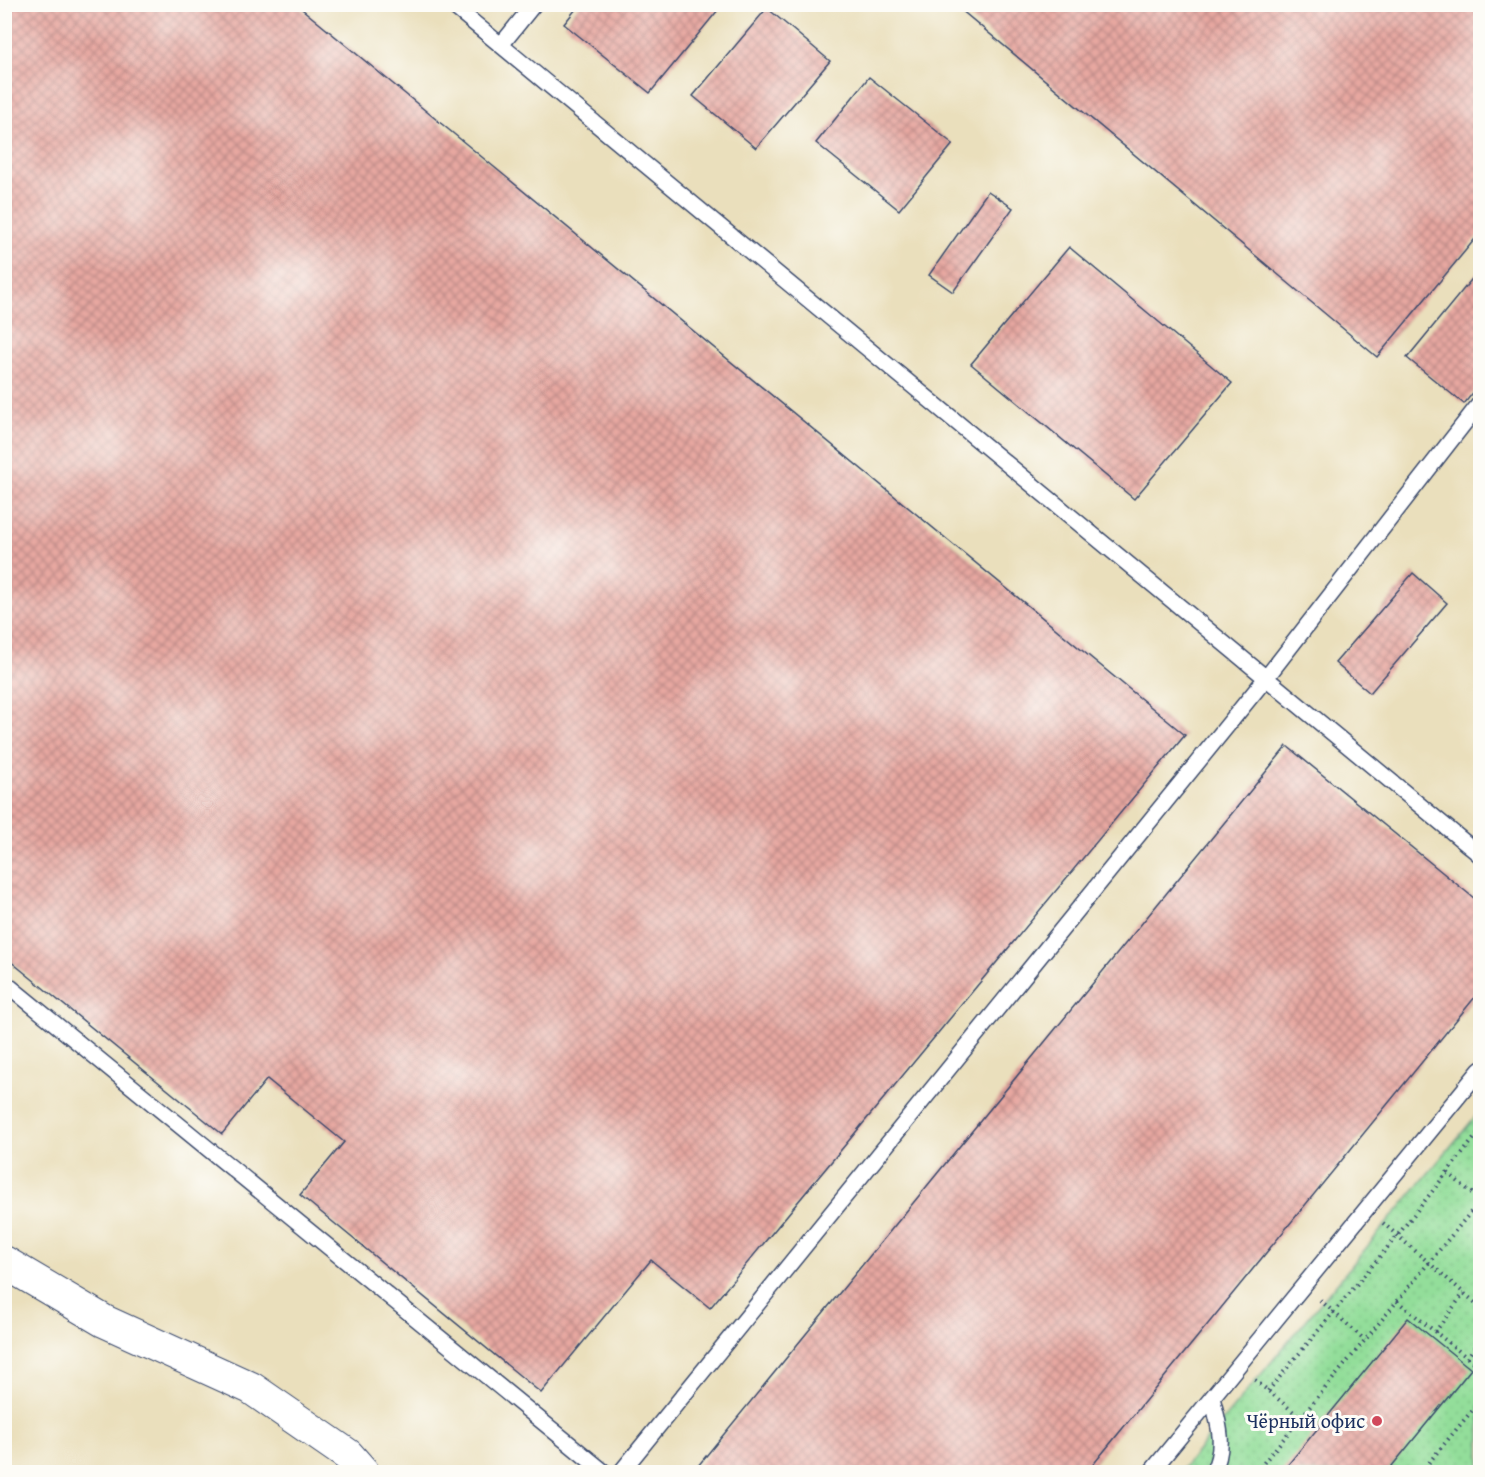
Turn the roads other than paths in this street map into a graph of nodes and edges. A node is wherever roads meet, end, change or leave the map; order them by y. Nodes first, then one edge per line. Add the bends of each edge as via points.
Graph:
1 (451, 4) edge
2 (534, 4) edge
3 (501, 45) junction
4 (1480, 403) edge
5 (1266, 678) junction
6 (1480, 855) edge
7 (4, 982) edge
8 (1480, 1070) edge
9 (4, 1262) edge
10 (1212, 1398) junction
11 (363, 1473) edge
12 (604, 1473) edge
13 (621, 1473) edge
14 (1151, 1473) edge
15 (1213, 1473) edge

1 - 3 lane
2 - 3 lane
3 - 5 lane
4 - 5 lane
5 - 6 lane
5 - 13 lane
7 - 12 lane
8 - 10 lane
9 - 11 street via 104,1321 250,1388 348,1455
10 - 14 lane
10 - 15 lane via 1221,1432 1219,1461

